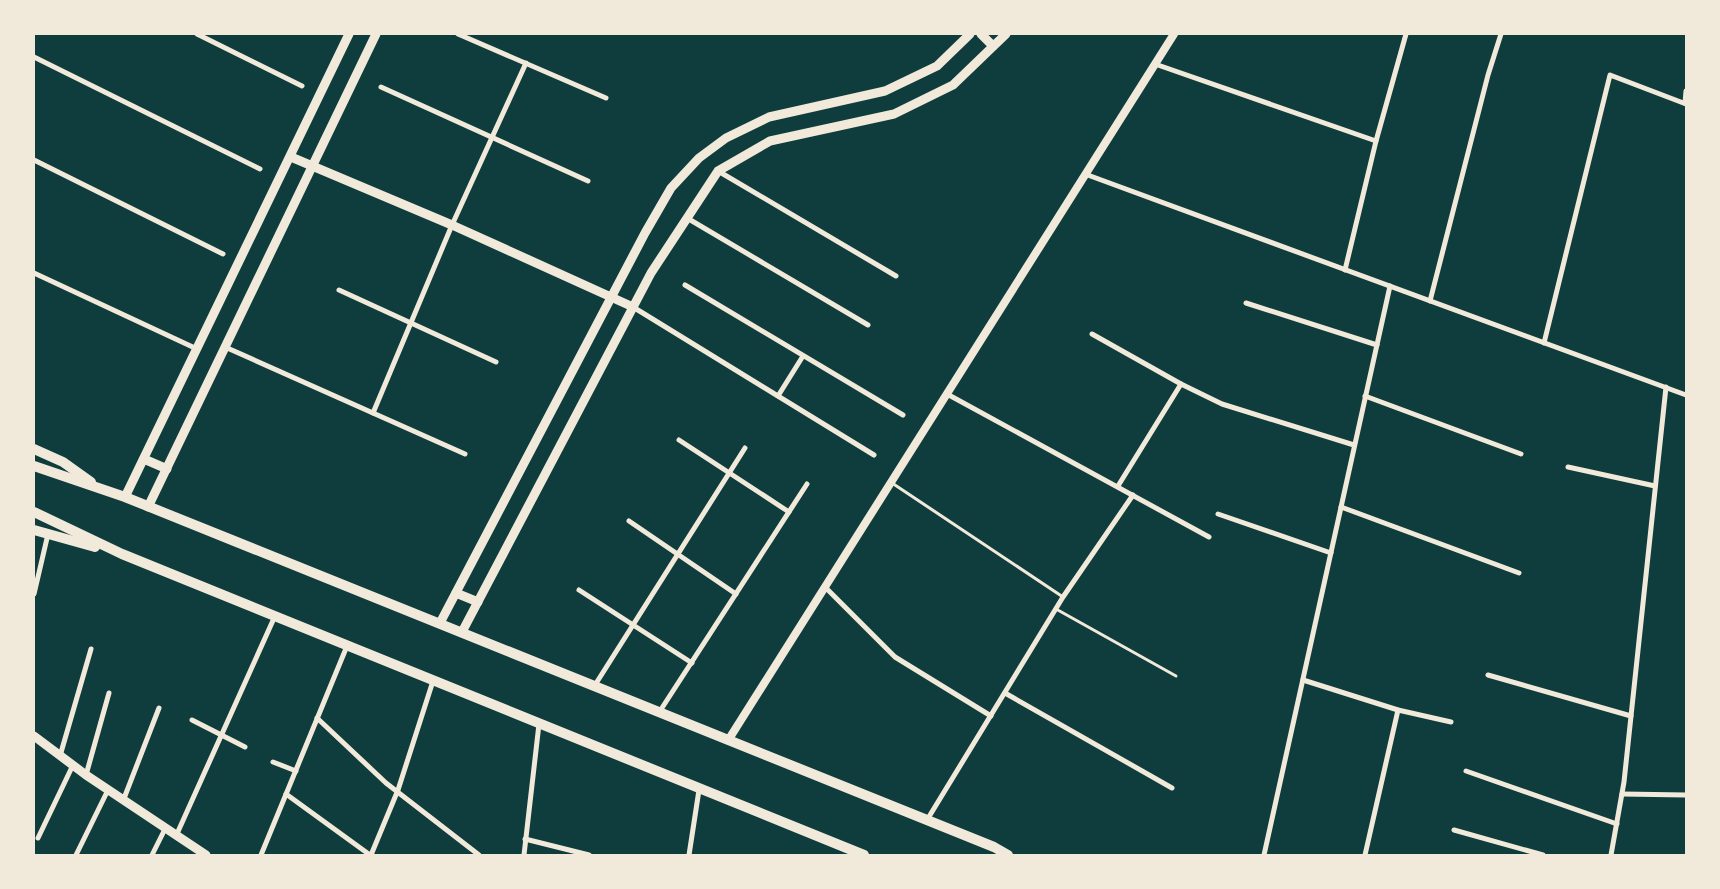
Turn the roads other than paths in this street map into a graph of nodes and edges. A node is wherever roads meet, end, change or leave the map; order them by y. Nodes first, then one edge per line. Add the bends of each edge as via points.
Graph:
1 (197, 34) edge
2 (349, 34) edge
3 (376, 34) edge
4 (458, 34) edge
5 (970, 34) edge
6 (981, 34) edge
7 (1006, 34) edge
8 (1174, 34) edge
9 (1406, 34) edge
10 (1501, 34) edge
11 (993, 46) junction
12 (34, 57) edge
13 (526, 63) junction
14 (1155, 64) junction
15 (302, 86) dead end
16 (381, 87) dead end
17 (1686, 91) edge
18 (606, 98) dead end
19 (1686, 103) edge
20 (492, 138) junction
21 (1376, 141) junction
22 (290, 157) junction
23 (34, 160) edge
24 (312, 167) junction
25 (260, 169) dead end
26 (718, 171) junction
27 (1085, 174) junction
28 (588, 181) dead end
29 (687, 218) junction
30 (452, 225) junction
31 (223, 254) dead end
32 (1345, 270) junction
33 (34, 273) edge
34 (896, 276) dead end
35 (684, 285) dead end
36 (1390, 286) junction
37 (339, 290) dead end
38 (611, 296) junction
39 (1430, 301) junction
40 (1246, 303) dead end
41 (633, 308) junction
42 (411, 324) junction
43 (868, 325) dead end
44 (1092, 334) dead end
45 (1544, 343) junction
46 (1376, 345) junction
47 (225, 347) junction
48 (197, 349) junction
49 (804, 356) junction
50 (496, 362) dead end
51 (1181, 384) junction
52 (1666, 387) junction
53 (947, 394) junction
54 (1686, 395) edge
55 (778, 396) junction
56 (1365, 396) junction
57 (373, 413) junction
58 (903, 415) dead end
59 (679, 440) dead end
60 (1354, 445) junction
61 (745, 448) dead end
62 (34, 449) edge
63 (465, 454) dead end
64 (1521, 454) dead end
65 (874, 455) dead end
66 (144, 459) junction
67 (34, 466) edge
68 (1568, 467) dead end
69 (167, 469) junction
70 (729, 474) junction
71 (891, 482) junction
72 (807, 484) dead end
73 (1118, 486) junction
74 (1655, 486) junction
75 (100, 489) junction
76 (1133, 494) junction
77 (125, 497) junction
78 (148, 507) junction
79 (1341, 507) junction
80 (789, 512) junction
81 (38, 514) edge
82 (1218, 514) dead end
83 (629, 521) dead end
84 (34, 530) edge
85 (48, 534) junction
86 (1209, 537) dead end
87 (1331, 552) junction
88 (122, 554) junction
89 (678, 555) junction
90 (1519, 573) dead end
91 (825, 587) junction
92 (579, 590) dead end
93 (456, 593) junction
94 (34, 594) edge
95 (736, 594) junction
96 (1063, 597) junction
97 (478, 602) junction
98 (1056, 610) junction
99 (275, 616) junction
100 (440, 623) junction
101 (633, 625) junction
102 (462, 632) junction
103 (347, 646) junction
104 (91, 648) dead end
105 (692, 663) junction
106 (1488, 675) dead end
107 (1176, 676) dead end
108 (1303, 680) junction
109 (434, 681) junction
110 (595, 685) junction
111 (109, 693) dead end
112 (1005, 693) junction
113 (159, 708) dead end
114 (1398, 710) junction
115 (660, 712) junction
116 (991, 716) junction
117 (1631, 716) junction
118 (317, 718) junction
119 (192, 720) dead end
120 (1451, 722) dead end
121 (539, 724) junction
122 (222, 736) junction
123 (34, 739) edge
124 (729, 739) junction
125 (245, 747) dead end
126 (60, 756) junction
127 (273, 762) dead end
128 (73, 765) junction
129 (296, 770) junction
130 (1466, 771) dead end
131 (86, 776) junction
132 (1172, 788) dead end
133 (108, 790) junction
134 (398, 790) junction
135 (699, 790) junction
136 (286, 794) junction
137 (1622, 794) junction
138 (1686, 794) edge
139 (123, 801) junction
140 (927, 820) junction
141 (1617, 824) junction
142 (165, 830) junction
143 (1454, 830) dead end
144 (176, 836) junction
145 (38, 838) dead end
146 (526, 839) junction
147 (76, 855) edge
148 (152, 855) edge
149 (206, 855) edge
150 (261, 855) edge
151 (370, 855) edge
152 (479, 855) edge
153 (524, 855) edge
154 (589, 855) edge
155 (689, 855) edge
156 (864, 855) edge
157 (1008, 855) edge
158 (1264, 855) edge
159 (1365, 855) edge
160 (1542, 855) edge
161 (1611, 855) edge

1 - 15 street
2 - 22 main road
3 - 24 main road
4 - 13 street
5 - 38 main road via 937,66 885,91 769,117 726,138 698,158 671,188
6 - 11 main road
7 - 11 main road
8 - 14 street
9 - 21 street
10 - 39 street
11 - 26 main road via 953,85 894,114 770,141
12 - 25 street
13 - 18 street
13 - 20 street
14 - 21 street
14 - 27 street
16 - 20 street
17 - 19 street
19 - 45 street via 1610,75
20 - 28 street
20 - 30 street
21 - 32 street
22 - 24 main road
22 - 48 main road
23 - 31 street
24 - 30 main road
24 - 47 main road
26 - 29 main road
26 - 34 street
27 - 32 street
27 - 53 street
29 - 41 main road via 651,273
29 - 43 street
30 - 38 main road
30 - 42 street
32 - 36 street
33 - 48 street
35 - 49 street
36 - 39 street
36 - 46 street
37 - 42 street
38 - 41 main road
38 - 93 main road
39 - 45 street
40 - 46 street
41 - 55 street
41 - 97 main road
42 - 50 street
42 - 57 street
44 - 51 street
45 - 52 street
46 - 56 street
47 - 57 street
47 - 69 main road
48 - 66 main road
49 - 55 street
49 - 58 street
51 - 60 street via 1222,404
51 - 73 street
52 - 54 street
52 - 74 street
53 - 71 street
53 - 73 street
55 - 65 street
56 - 60 street
56 - 64 street
57 - 63 street
59 - 70 street
60 - 79 street
61 - 70 street
62 - 75 highway via 63,462
66 - 69 main road
66 - 77 main road
67 - 75 highway
68 - 74 street
69 - 78 main road
70 - 80 street
70 - 89 street
71 - 91 street
71 - 96 lane
72 - 80 street
73 - 76 street
74 - 117 street
75 - 77 highway
76 - 86 street
76 - 96 street
77 - 78 highway
78 - 100 highway
79 - 87 street
79 - 90 street
80 - 95 street
81 - 88 highway
82 - 87 street
83 - 89 street
84 - 85 highway
85 - 88 highway
85 - 94 street
87 - 108 street
88 - 99 highway
89 - 95 street
89 - 101 street
91 - 116 street via 895,657
91 - 124 street
92 - 101 street
93 - 97 main road
93 - 100 main road
95 - 105 street
96 - 98 street
97 - 102 main road
98 - 107 lane
98 - 112 street
99 - 103 highway
99 - 122 street
100 - 102 highway
101 - 105 street
101 - 110 street
102 - 110 highway
103 - 109 highway
103 - 118 street
104 - 126 street
105 - 115 street
106 - 117 street
108 - 114 street
108 - 158 street
109 - 121 highway
109 - 134 street
110 - 115 highway
111 - 131 street
112 - 116 street
112 - 132 street
113 - 139 street
114 - 120 street
114 - 159 street
115 - 124 highway
116 - 140 street
117 - 137 street
118 - 129 street
118 - 134 street via 386,783
119 - 122 street
121 - 135 highway
121 - 146 street
122 - 125 street
122 - 144 street
123 - 126 main road
124 - 140 highway
126 - 128 main road
127 - 129 street
128 - 131 main road
128 - 145 street
129 - 136 street
130 - 141 street
131 - 133 main road
133 - 139 main road
133 - 147 street
134 - 151 street
134 - 152 street
135 - 155 street
135 - 156 highway
136 - 150 street
136 - 151 street
137 - 138 street
137 - 141 street
139 - 142 main road
140 - 157 highway
141 - 161 street
142 - 144 main road
142 - 148 street
143 - 160 street
144 - 149 main road
146 - 153 street
146 - 154 street

